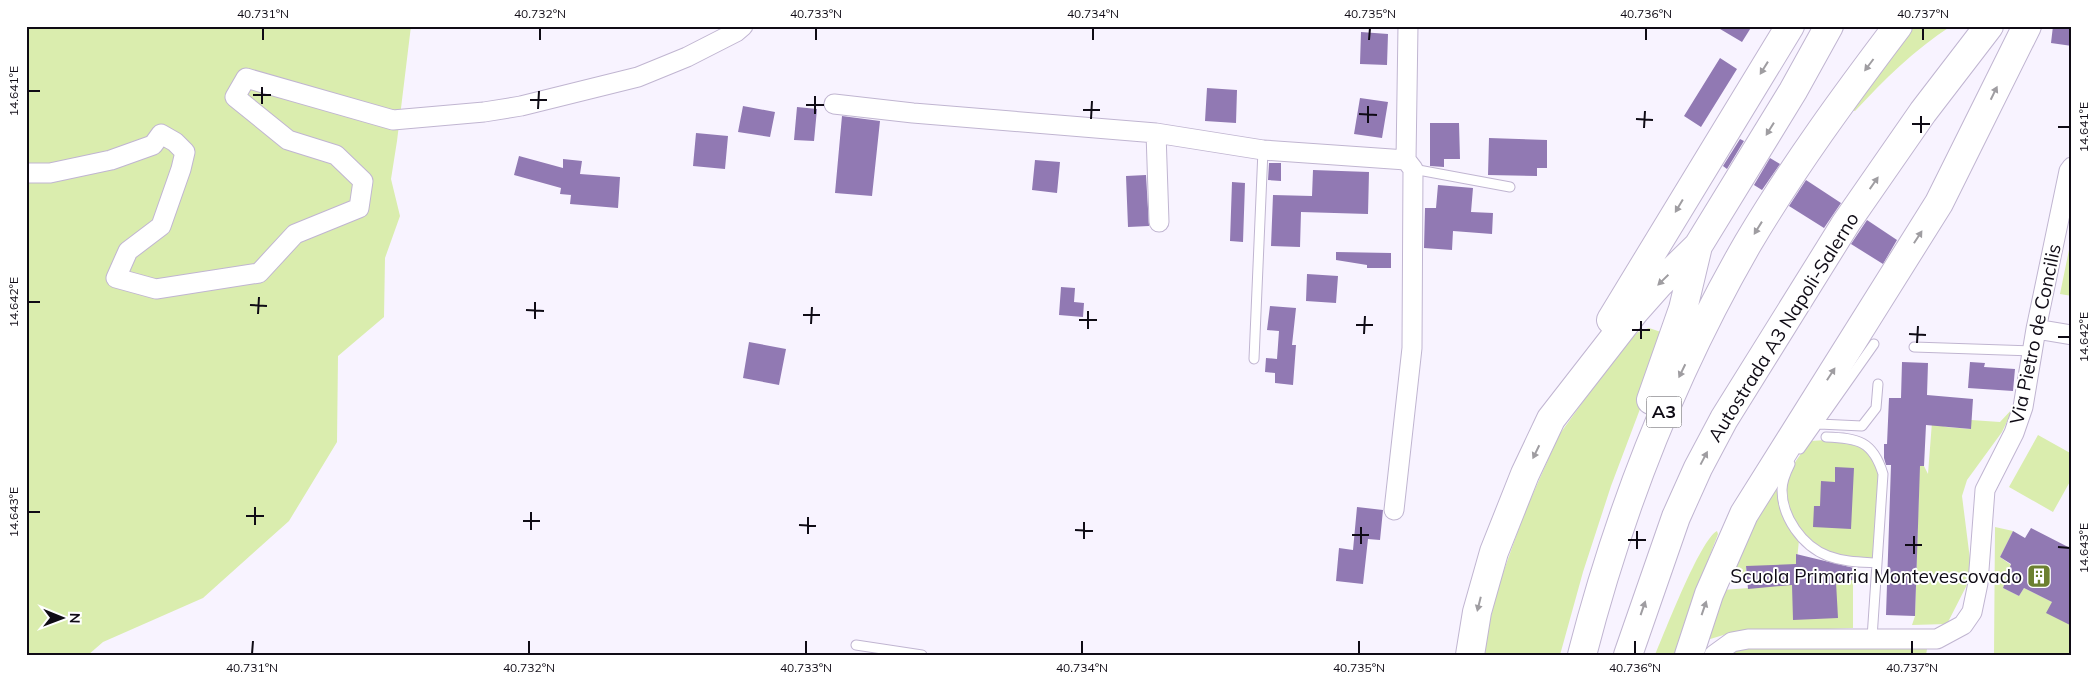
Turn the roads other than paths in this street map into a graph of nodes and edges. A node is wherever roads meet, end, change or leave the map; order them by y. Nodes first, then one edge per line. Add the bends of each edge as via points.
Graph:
1 (743, 26) edge
2 (1408, 26) edge
3 (1790, 26) edge
4 (1829, 26) edge
5 (1898, 26) edge
6 (1989, 26) edge
7 (2027, 26) edge
8 (834, 104) dead end
9 (1156, 133) junction
10 (1263, 150) junction
11 (1410, 165) junction
12 (2072, 168) edge
13 (26, 173) edge
14 (1510, 186) dead end
15 (1159, 222) dead end
16 (1698, 246) junction
17 (2036, 329) junction
18 (2072, 335) edge
19 (1874, 344) dead end
20 (1914, 347) dead end
21 (2033, 351) junction
22 (1254, 359) dead end
23 (1878, 384) dead end
24 (1551, 419) junction
25 (1819, 424) junction
26 (1826, 437) dead end
27 (1394, 510) dead end
28 (1877, 563) junction
29 (1872, 638) junction
30 (856, 645) dead end
31 (1936, 647) edge
32 (922, 655) edge
33 (1470, 655) edge
34 (1576, 655) edge
35 (1582, 655) edge
36 (1628, 655) edge
37 (1690, 655) edge
38 (1714, 655) edge

1 - 13 street via 687,57 638,77 484,112 393,120 246,78 235,97 288,140 336,155 363,181 359,208 295,234 259,273 156,289 116,278 128,251 160,226 182,169 185,152 161,134 153,145 111,160 50,174
2 - 11 street
3 -> 24 highway, A3
4 -> 16 highway, A3 via 1798,84
5 -> 35 highway, A3 via 1788,179 1714,306 1675,386 1630,496
36 -> 6 highway, Autostrada A3 Napoli-Salerno via 1676,517 1724,419 1846,223 1923,112
37 -> 7 highway via 1709,594 1744,514 1939,204
8 - 9 street
9 - 10 street
9 - 15 street
10 - 11 street
10 - 22 lane
11 - 14 lane
11 - 27 street via 1412,348
12 - 17 street, Via Pietro de Concilis
16 -> 24 highway, A3 via 1635,311
16 - 34 highway, A3 via 1669,352 1592,566
17 - 18 street
17 - 21 street, Via Pietro de Concilis
19 - 25 lane
20 - 21 lane
21 - 31 street, Via Pietro de Concilis via 2023,407 2014,434 1985,490 1978,584 1972,612 1963,625
23 - 25 lane via 1876,408 1862,426
24 -> 33 highway, A3 via 1494,552 1477,612
25 - 28 lane via 1786,472 1782,488 1786,511 1798,534 1816,550 1848,562
26 - 28 lane via 1860,440 1879,461 1883,474
28 - 29 lane
29 - 31 street, Via Pietro de Concilis
29 - 38 street, Via Pietro de Concilis via 1748,639 1732,642
30 - 32 lane

